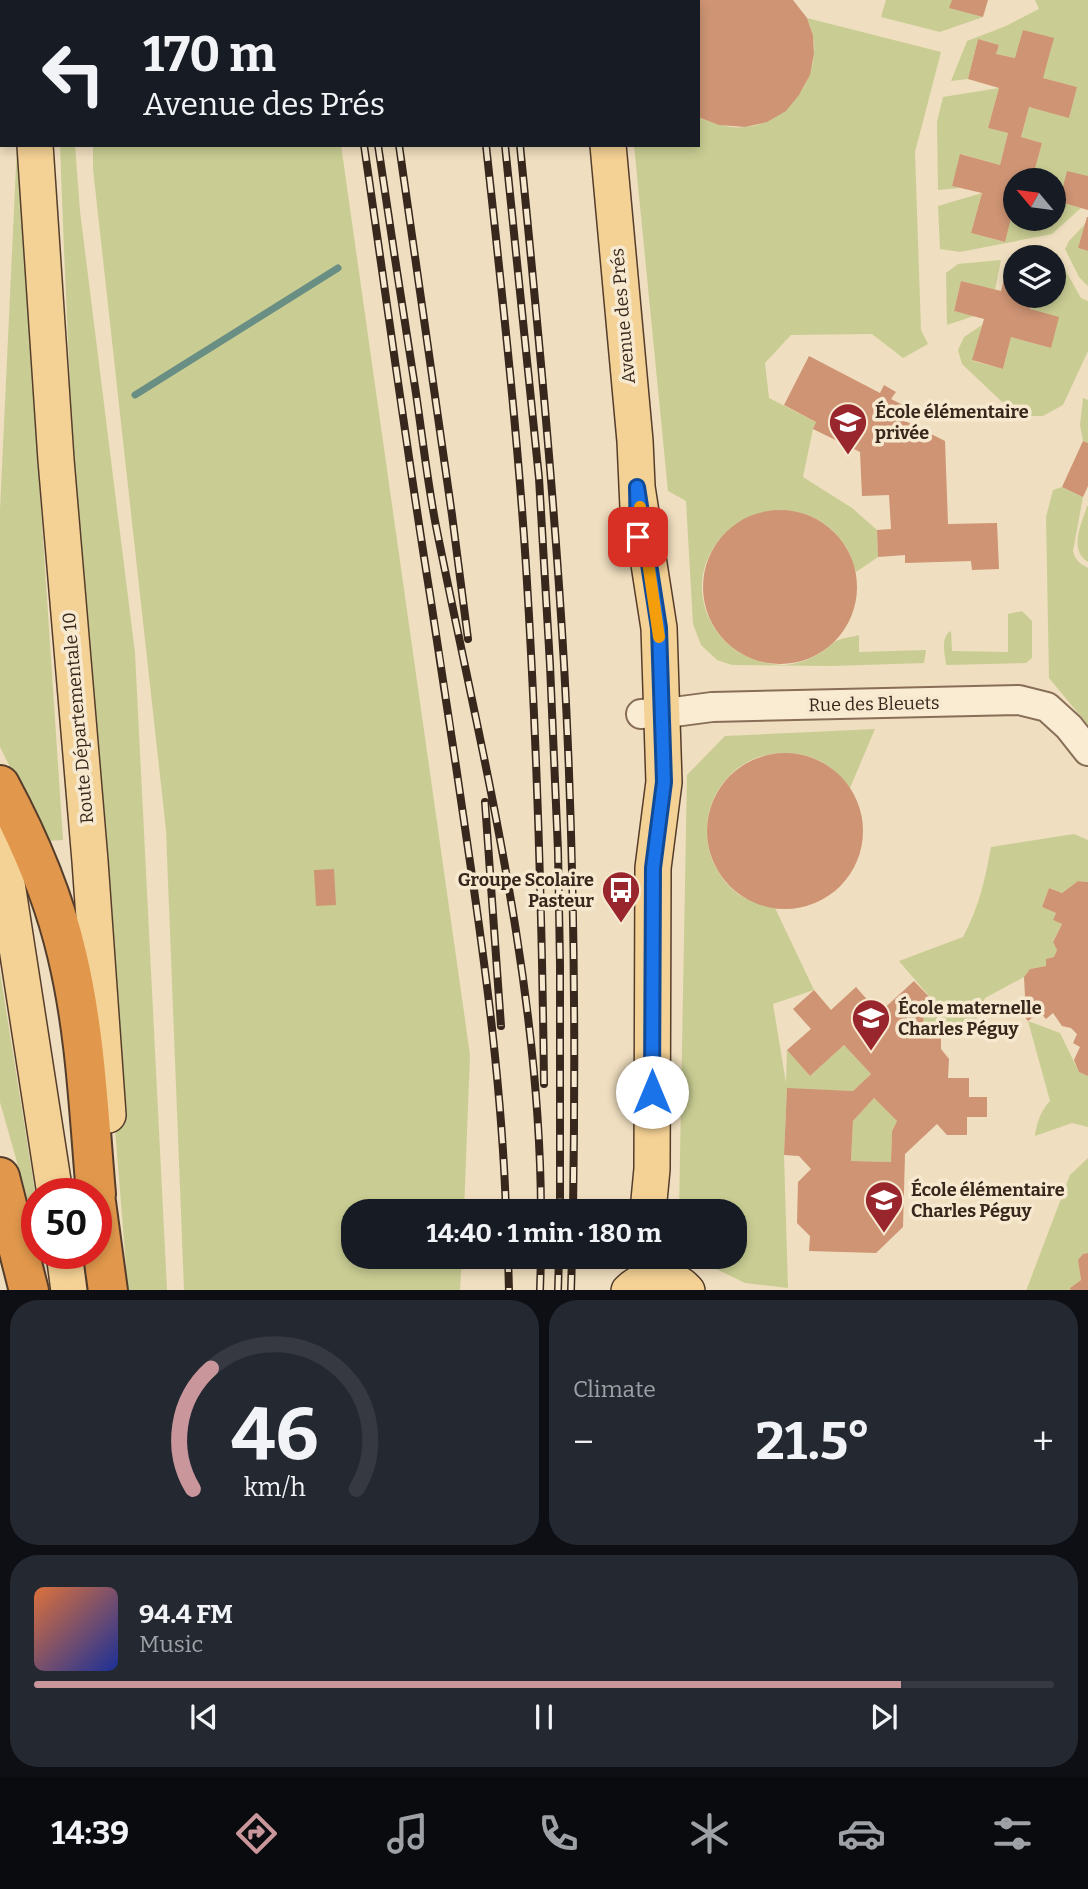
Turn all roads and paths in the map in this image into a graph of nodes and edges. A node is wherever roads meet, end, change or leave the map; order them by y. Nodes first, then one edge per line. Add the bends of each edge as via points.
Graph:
1 (35, 147) edge
2 (608, 147) edge
3 (651, 713) junction
4 (1088, 751) edge
5 (0, 785) edge
6 (11, 833) edge
7 (652, 1169) junction
8 (0, 1177) edge
9 (53, 1178) edge
10 (95, 1178) edge
11 (649, 1199) edge
12 (658, 1199) edge
13 (66, 1269) edge
14 (107, 1269) edge
15 (637, 1276) edge
16 (679, 1277) edge
17 (29, 1290) edge
18 (69, 1290) edge
19 (110, 1290) edge

1 - 19 main road, Route Départementale 10 via 103,1044 111,1172
2 - 3 main road, Avenue des Prés via 637,487 659,628
3 - 4 street, Rue des Bleuets via 712,707 1019,700 1047,707
3 - 7 main road, Avenue des Prés via 664,782 653,868
5 - 6 highway
6 - 9 main road
6 - 10 highway via 42,873 67,953 83,1044
7 - 11 main road
7 - 12 main road
8 - 17 highway
13 - 18 main road
14 - 19 highway
15 - 16 main road

